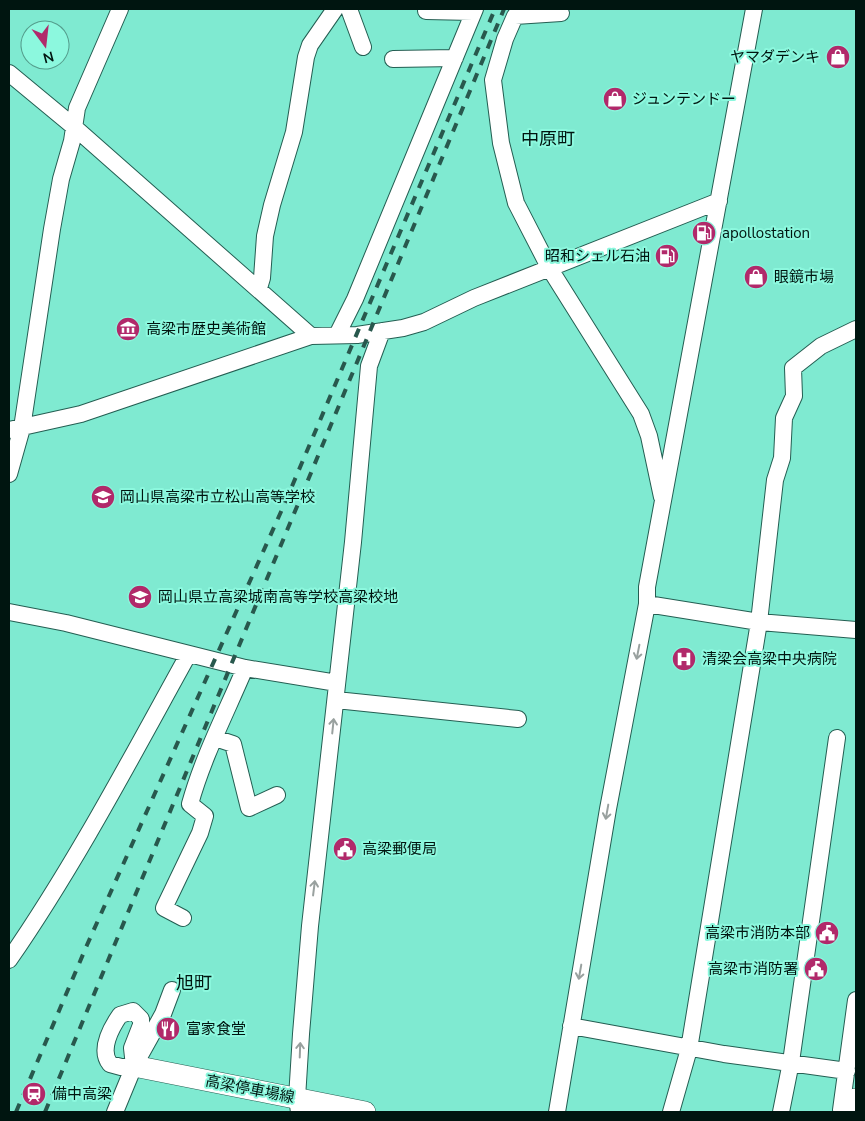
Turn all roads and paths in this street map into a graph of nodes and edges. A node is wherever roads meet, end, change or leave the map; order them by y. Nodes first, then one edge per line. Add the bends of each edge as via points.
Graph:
1 (120, 9) edge
2 (335, 9) edge
3 (349, 9) edge
4 (754, 9) edge
5 (474, 10) edge
6 (426, 12) dead end
7 (561, 12) dead end
8 (363, 47) dead end
9 (455, 58) junction
10 (393, 59) dead end
11 (9, 73) edge
12 (73, 126) junction
13 (719, 201) junction
14 (550, 269) junction
15 (258, 288) junction
16 (856, 328) edge
17 (382, 331) junction
18 (337, 335) junction
19 (311, 336) junction
20 (15, 429) edge
21 (9, 474) edge
22 (663, 506) junction
23 (647, 604) junction
24 (9, 612) edge
25 (760, 622) junction
26 (856, 630) edge
27 (188, 655) junction
28 (245, 668) junction
29 (337, 683) junction
30 (336, 700) junction
31 (518, 720) dead end
32 (215, 738) junction
33 (837, 738) dead end
34 (277, 795) dead end
35 (183, 918) dead end
36 (9, 960) edge
37 (172, 990) dead end
38 (856, 1000) edge
39 (571, 1026) junction
40 (689, 1049) junction
41 (791, 1062) junction
42 (134, 1066) junction
43 (847, 1071) junction
44 (298, 1105) edge
45 (851, 1108) edge
46 (115, 1112) edge
47 (365, 1112) edge
48 (557, 1112) edge
49 (671, 1112) edge
50 (781, 1112) edge

1 - 12 street via 89,78
2 - 15 street via 310,45 306,57 294,132 265,236 262,278
3 - 8 street
4 - 13 street
5 - 6 street
5 - 9 street
7 - 14 street via 514,16 493,80 502,143 516,203
9 - 10 street
9 - 18 street
11 - 12 street
12 - 15 street
12 - 20 street
13 - 14 street
13 - 22 street
14 - 17 street via 474,298 424,322
14 - 22 street via 641,414 649,436
15 - 19 street
16 - 25 street via 821,346 793,368 794,396 784,418 782,458 775,480
17 - 18 street
17 - 29 street via 370,366
18 - 19 street
19 - 20 street via 82,414
20 - 21 street
22 - 23 street via 647,587
23 - 25 street
23 -> 39 street
24 - 27 street via 66,622
25 - 26 street
25 - 40 street
27 - 28 street
27 - 36 street via 39,916
28 - 29 street
28 - 32 street
29 - 30 street
30 - 31 street
44 -> 30 street via 306,967
32 - 34 street via 232,744 249,808
32 - 35 street via 199,771 190,804 206,816 164,908
33 - 41 street
37 - 42 street via 163,1014
38 - 43 street
39 - 40 street
39 - 48 street
40 - 41 street
40 - 49 street
41 - 43 street
41 - 50 street
42 - 44 main road, 高梁停車場線
42 - 46 street
43 - 45 street
44 - 47 main road, 高梁停車場線

